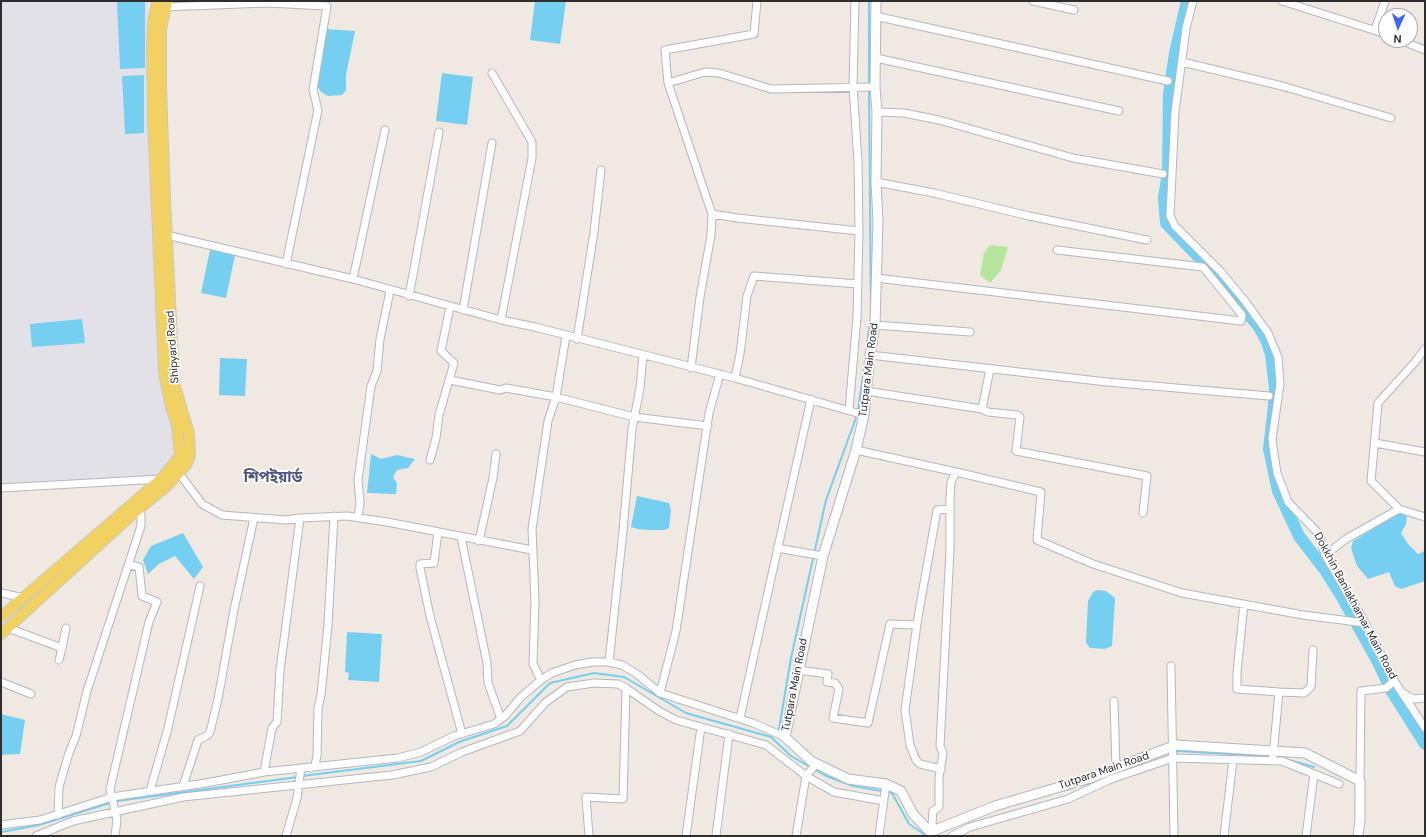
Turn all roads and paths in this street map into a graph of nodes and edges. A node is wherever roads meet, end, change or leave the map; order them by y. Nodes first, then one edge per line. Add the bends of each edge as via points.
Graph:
1 (757, 1) edge
2 (855, 1) edge
3 (876, 1) edge
4 (1033, 1) edge
5 (1193, 1) edge
6 (1282, 1) edge
7 (1385, 1) edge
8 (160, 3) edge
9 (1074, 10) dead end
10 (875, 16) junction
11 (1376, 30) joint
12 (876, 58) junction
13 (1182, 62) junction
14 (492, 73) dead end
15 (1168, 81) dead end
16 (668, 83) junction
17 (853, 86) junction
18 (875, 87) junction
19 (1119, 111) dead end
20 (877, 112) junction
21 (1391, 118) dead end
22 (385, 130) dead end
23 (439, 132) dead end
24 (492, 143) dead end
25 (601, 170) dead end
26 (1163, 174) dead end
27 (876, 182) junction
28 (712, 214) junction
29 (858, 231) junction
30 (162, 234) junction
31 (1147, 240) dead end
32 (1057, 250) dead end
33 (286, 264) junction
34 (876, 278) junction
35 (353, 279) junction
36 (858, 284) junction
37 (390, 291) junction
38 (409, 296) junction
39 (450, 307) junction
40 (463, 310) junction
41 (501, 320) junction
42 (876, 325) junction
43 (970, 332) dead end
44 (566, 336) junction
45 (577, 338) junction
46 (1425, 349) edge
47 (643, 355) junction
48 (870, 355) junction
49 (691, 368) junction
50 (990, 369) junction
51 (720, 374) junction
52 (735, 378) junction
53 (450, 380) junction
54 (866, 391) junction
55 (1269, 396) dead end
56 (556, 398) junction
57 (811, 399) junction
58 (982, 409) junction
59 (849, 410) junction
60 (864, 415) junction
61 (634, 417) junction
62 (708, 426) junction
63 (1375, 443) junction
64 (856, 450) junction
65 (1425, 452) edge
66 (496, 454) dead end
67 (430, 460) dead end
68 (956, 472) junction
69 (179, 473) junction
70 (161, 479) junction
71 (1, 488) edge
72 (950, 509) junction
73 (1399, 509) junction
74 (136, 511) junction
75 (1142, 513) dead end
76 (334, 516) junction
77 (1425, 517) edge
78 (254, 518) junction
79 (300, 518) junction
80 (358, 518) junction
81 (438, 532) junction
82 (461, 537) junction
83 (479, 540) junction
84 (777, 548) junction
85 (532, 550) junction
86 (816, 555) junction
87 (1325, 555) junction
88 (130, 564) junction
89 (200, 586) dead end
90 (1, 593) edge
91 (24, 598) junction
92 (1244, 604) junction
93 (1, 617) edge
94 (1365, 623) junction
95 (917, 625) junction
96 (66, 628) dead end
97 (5, 631) edge
98 (62, 648) junction
99 (1313, 650) dead end
100 (59, 660) dead end
101 (609, 662) junction
102 (1171, 666) dead end
103 (798, 670) junction
104 (541, 680) junction
105 (1394, 681) junction
106 (1, 682) edge
107 (626, 688) junction
108 (1401, 691) junction
109 (660, 692) junction
110 (1279, 692) junction
111 (31, 694) dead end
112 (1425, 698) edge
113 (1114, 701) dead end
114 (740, 718) junction
115 (501, 719) junction
116 (701, 727) junction
117 (1425, 728) edge
118 (462, 734) junction
119 (729, 734) junction
120 (785, 737) junction
121 (1173, 752) junction
122 (1273, 755) junction
123 (1232, 760) junction
124 (311, 768) junction
125 (1116, 768) junction
126 (812, 769) junction
127 (941, 769) junction
128 (264, 772) junction
129 (1314, 774) junction
130 (300, 776) junction
131 (1360, 781) junction
132 (1339, 784) dead end
133 (183, 786) junction
134 (885, 786) junction
135 (150, 791) junction
136 (112, 797) junction
137 (884, 799) junction
138 (115, 811) junction
139 (58, 815) junction
140 (1, 825) edge
141 (58, 827) junction
142 (932, 832) edge
143 (36, 836) edge
144 (59, 836) edge
145 (115, 836) edge
146 (286, 836) edge
147 (589, 836) edge
148 (686, 836) edge
149 (716, 836) edge
150 (796, 836) edge
151 (879, 836) edge
152 (952, 836) edge
153 (1174, 836) edge
154 (1224, 836) edge
155 (1306, 836) edge
156 (1358, 836) edge

1 - 16 street via 754,34 665,50
2 - 17 street
3 - 10 street, Tutpara Main Road
4 - 9 street
5 - 13 street, Dokkhin Baniakhamar Main Road via 1186,28
6 - 11 street
7 - 11 street
8 - 30 main road, Shipyard Road via 152,47 153,120
8 - 33 street via 327,6 313,90 318,110
10 - 12 street, Tutpara Main Road
10 - 15 street
12 - 18 street, Tutpara Main Road
12 - 19 street
13 - 21 street via 1282,86
13 - 87 street, Dokkhin Baniakhamar Main Road via 1175,112 1170,216 1175,226 1246,301 1268,333 1278,357 1280,384 1272,439 1277,473 1288,502 1319,534
14 - 41 street via 532,142
16 - 17 street via 705,72 720,73 771,89
16 - 28 street
17 - 18 street
17 - 29 street via 858,161
18 - 20 street, Tutpara Main Road
20 - 26 street via 938,120 1073,158
20 - 27 street, Tutpara Main Road
22 - 35 street
23 - 38 street
24 - 40 street
25 - 45 street
27 - 31 street
27 - 34 street, Tutpara Main Road
28 - 29 street
28 - 49 street
29 - 36 street
30 - 33 street
30 - 69 main road, Shipyard Road via 174,383 190,444 190,456
30 - 70 main road, Shipyard Road via 164,373 171,407 178,425 180,456
32 - 34 street via 1203,268 1242,315 1241,321
33 - 35 street
34 - 42 street, Tutpara Main Road
35 - 37 street
36 - 52 street via 754,276 747,296
36 - 59 street
37 - 38 street
37 - 80 street via 380,339 377,371 371,386 358,480
38 - 39 street
39 - 40 street
39 - 53 street via 441,351 454,362
40 - 41 street
41 - 44 street
42 - 43 street
42 - 48 street, Tutpara Main Road
44 - 45 street
44 - 56 street
45 - 47 street
46 - 63 street via 1378,403
47 - 49 street
47 - 61 street
48 - 50 street
48 - 54 street, Tutpara Main Road
49 - 51 street
50 - 55 street
50 - 58 street
51 - 52 street
51 - 62 street
52 - 57 street
53 - 56 street
53 - 67 street
54 - 58 street
54 - 60 street, Tutpara Main Road
56 - 61 street
56 - 85 street via 548,421 538,483
57 - 59 street
57 - 84 street
58 - 75 street via 1020,417 1016,451 1148,476
59 - 60 street
60 - 64 street, Tutpara Main Road
61 - 62 street
61 - 101 street
62 - 109 street via 676,631
63 - 65 street
63 - 73 street via 1371,481
64 - 68 street
64 - 86 street, Tutpara Main Road
66 - 83 street
68 - 72 street via 951,482
68 - 92 street via 1041,492 1037,540 1093,564 1182,593
69 - 74 main road, Shipyard Road
69 - 78 street via 202,504 208,508 222,515
70 - 71 street
70 - 91 main road
72 - 95 street via 937,510
72 - 127 street
73 - 77 street
73 - 87 street via 1346,539
74 - 88 street via 141,515 141,526
74 - 97 main road, Shipyard Road
76 - 79 street
76 - 80 street
76 - 124 street via 328,625 318,708 317,756 315,765
78 - 79 street
78 - 133 street via 210,732 198,740
79 - 128 street via 280,670 277,722 272,728
80 - 81 street
81 - 82 street
81 - 118 street via 434,562 420,564 430,616
82 - 83 street
82 - 115 street via 487,663 488,683
83 - 85 street
84 - 86 street
84 - 114 street
85 - 104 street via 535,601 533,664
86 - 103 street, Tutpara Main Road
87 - 94 street, Dokkhin Baniakhamar Main Road
88 - 136 street via 139,567 142,596 156,602 149,622 110,789
88 - 139 street via 69,753 59,788
89 - 135 street via 168,728
90 - 91 street
91 - 93 main road
92 - 94 street
92 - 110 street via 1237,672 1238,690
94 - 105 street, Dokkhin Baniakhamar Main Road
95 - 103 street via 890,624 868,723 833,718 839,688 835,683 827,682 828,674
95 - 127 street via 906,710 910,745 920,764
96 - 98 street
97 - 98 street
98 - 100 street
99 - 110 street via 1311,687 1304,693
101 - 104 street via 575,665
101 - 109 street via 622,665
102 - 121 street
103 - 120 street, Tutpara Main Road
104 - 115 street
105 - 108 street, Dokkhin Baniakhamar Main Road
105 - 131 street via 1386,688 1361,691
106 - 111 street
107 - 116 street via 676,720
107 - 130 street via 618,684 594,683 567,687 546,702 520,731 462,752 431,767 392,775
107 - 147 street via 622,799 586,797
108 - 112 street via 1413,699
108 - 117 street, Dokkhin Baniakhamar Main Road
109 - 114 street
110 - 122 street
113 - 125 street
114 - 120 street
115 - 118 street via 494,724
116 - 119 street
116 - 148 street
118 - 124 street via 421,752 398,758
119 - 126 street via 766,745
119 - 149 street
120 - 126 street, Tutpara Main Road via 811,762
121 - 122 street, Tutpara Main Road
121 - 123 street
121 - 125 street, Tutpara Main Road
121 - 152 street via 1068,799 970,828
121 - 153 street
122 - 123 street
122 - 129 street
122 - 131 street, Tutpara Main Road via 1305,753
123 - 154 street
124 - 130 street
125 - 142 street, Tutpara Main Road via 995,806
126 - 134 street, Tutpara Main Road
126 - 137 street via 834,792
126 - 150 street
127 - 142 street via 939,807 933,811
128 - 130 street
128 - 133 street
129 - 132 street
129 - 155 street
130 - 138 street
130 - 146 street
131 - 156 street
133 - 135 street
134 - 137 street
134 - 142 street, Tutpara Main Road via 901,791 913,814
135 - 136 street
136 - 138 street
136 - 139 street
137 - 151 street
138 - 141 street
138 - 145 street
139 - 140 street
141 - 143 street
141 - 144 street

